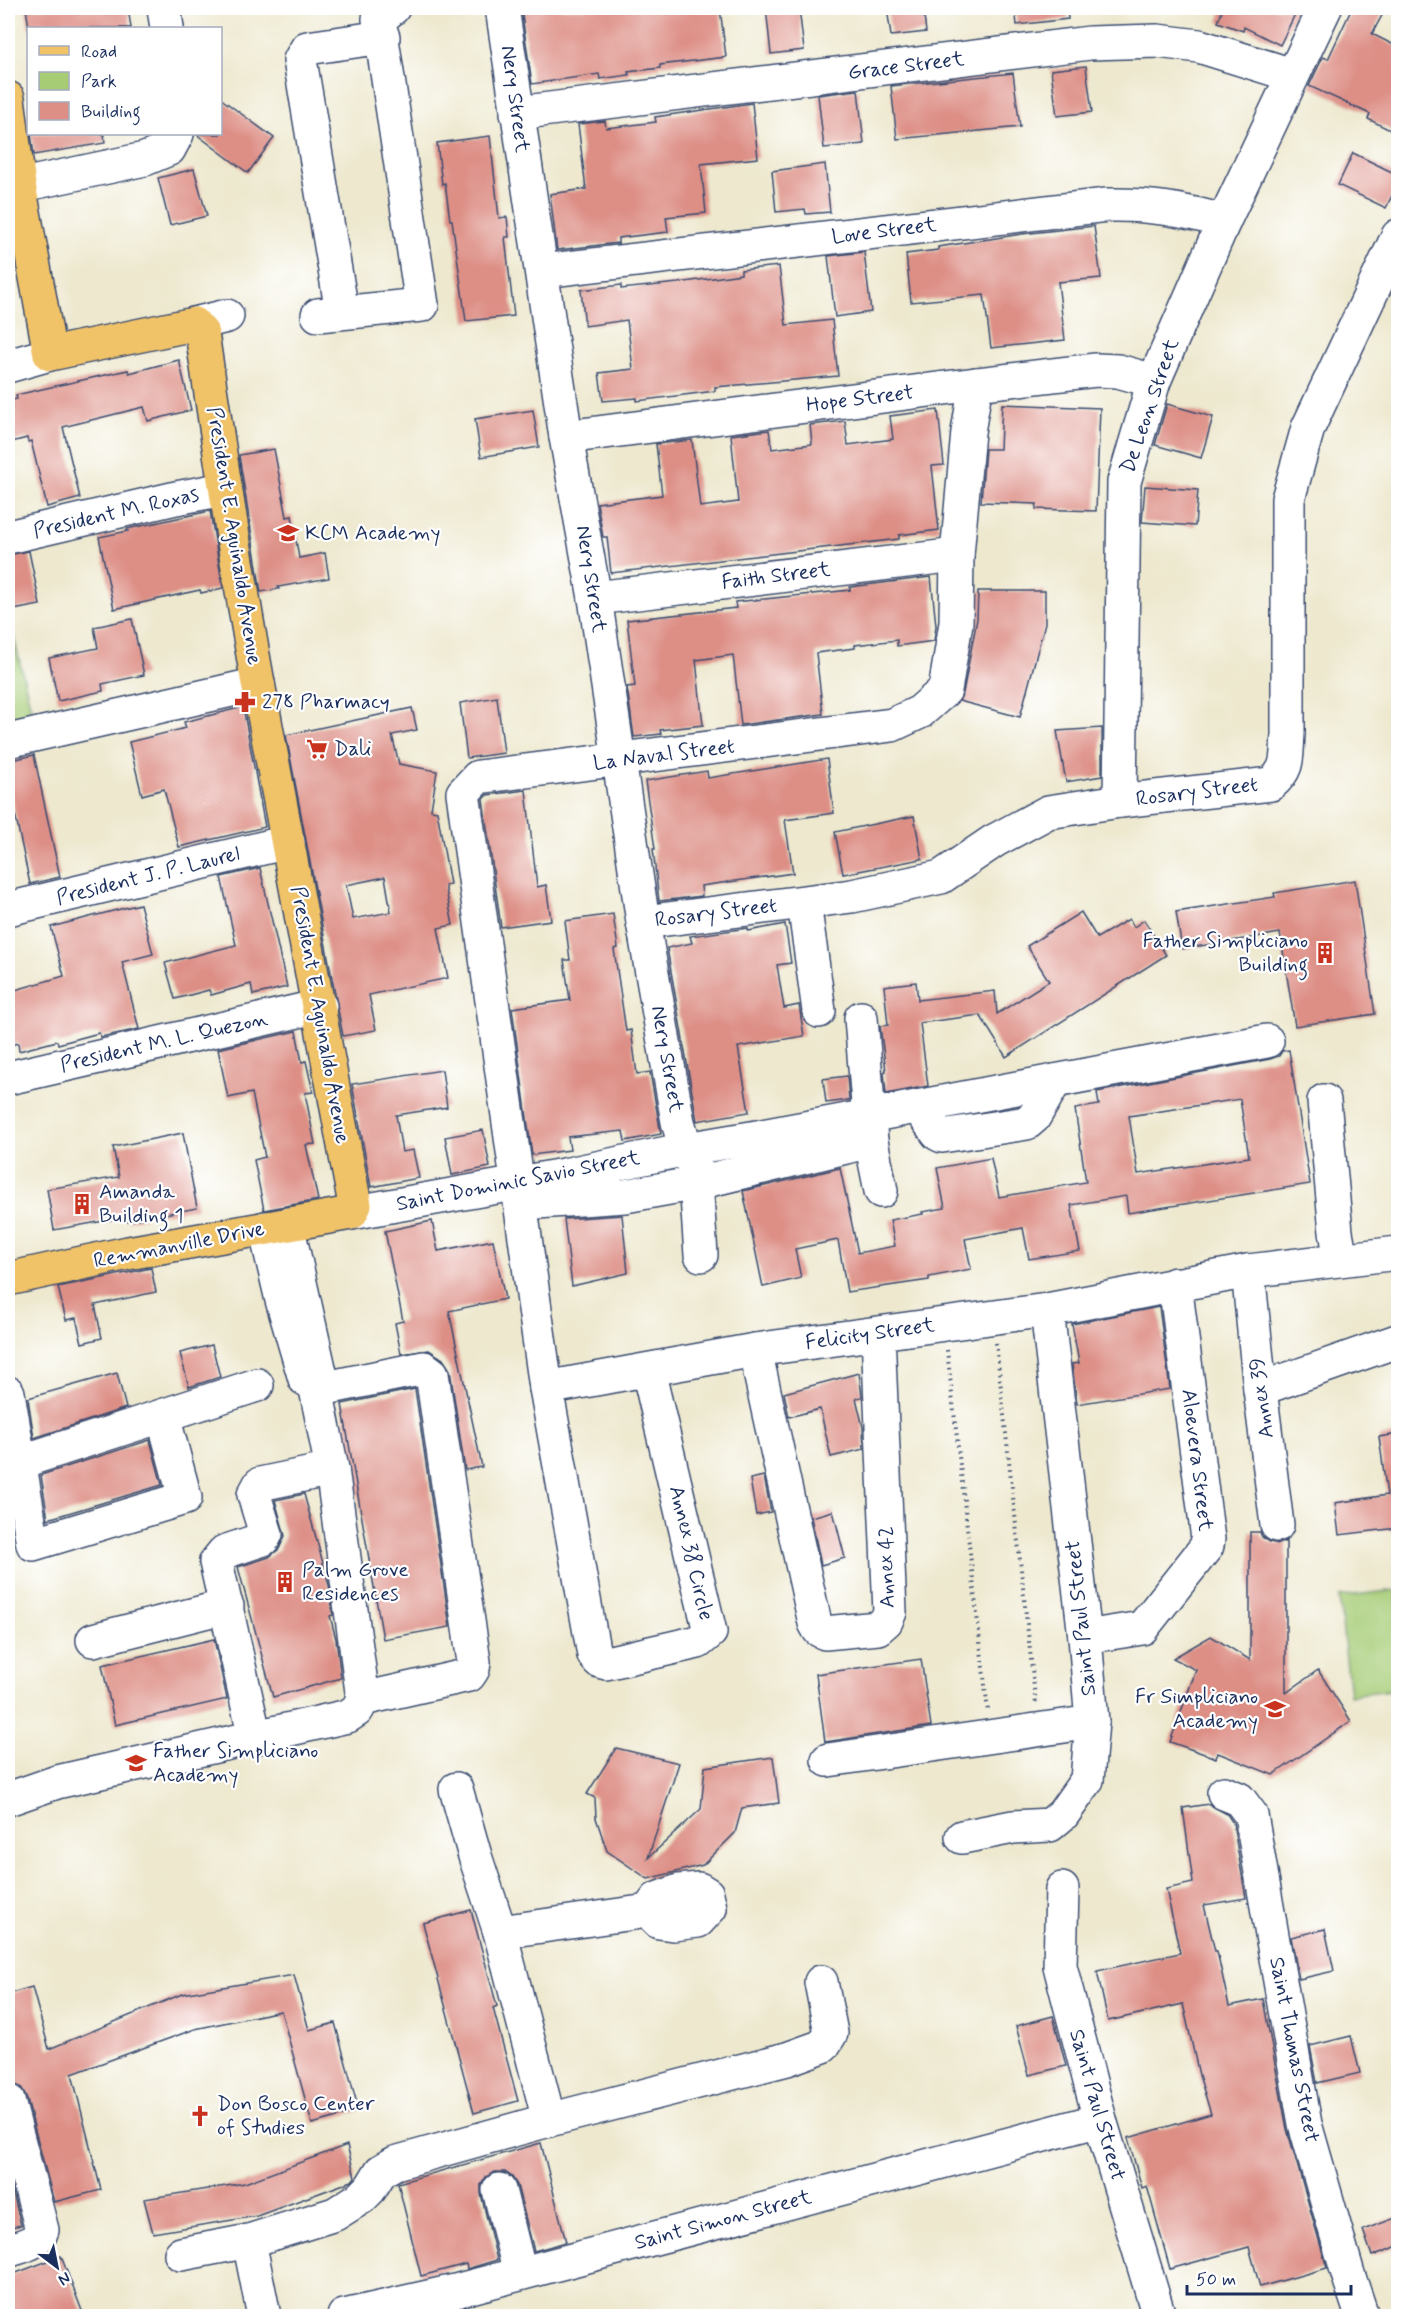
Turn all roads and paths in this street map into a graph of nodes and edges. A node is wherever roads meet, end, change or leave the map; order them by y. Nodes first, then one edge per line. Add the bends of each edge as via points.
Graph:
1 (164, 8) edge
2 (502, 8) edge
3 (1324, 8) edge
4 (388, 22) edge
5 (167, 27) edge
6 (1292, 75) junction
7 (8, 98) edge
8 (517, 113) junction
9 (176, 135) edge
10 (13, 186) edge
11 (1224, 221) junction
12 (1398, 236) edge
13 (542, 271) junction
14 (227, 316) dead end
15 (194, 324) junction
16 (50, 354) junction
17 (8, 366) edge
18 (1154, 381) junction
19 (976, 384) junction
20 (566, 437) junction
21 (225, 489) junction
22 (8, 537) edge
23 (957, 555) junction
24 (595, 598) junction
25 (258, 684) junction
26 (8, 741) edge
27 (619, 761) junction
28 (1120, 801) junction
29 (288, 842) junction
30 (804, 903) junction
31 (8, 909) edge
32 (643, 922) junction
33 (320, 1006) junction
34 (819, 1011) dead end
35 (861, 1018) dead end
36 (1267, 1041) dead end
37 (8, 1078) edge
38 (1324, 1101) dead end
39 (870, 1129) junction
40 (686, 1149) junction
41 (697, 1183) junction
42 (881, 1191) dead end
43 (520, 1193) junction
44 (351, 1214) junction
45 (276, 1226) junction
46 (1398, 1253) edge
47 (701, 1255) dead end
48 (1341, 1259) junction
49 (1248, 1271) junction
50 (8, 1280) edge
51 (1175, 1284) junction
52 (1047, 1310) junction
53 (993, 1316) junction
54 (944, 1324) junction
55 (878, 1334) junction
56 (1397, 1341) edge
57 (755, 1350) junction
58 (648, 1370) junction
59 (257, 1385) dead end
60 (315, 1387) junction
61 (546, 1388) junction
62 (1260, 1389) junction
63 (8, 1393) edge
64 (163, 1416) junction
65 (20, 1462) junction
66 (332, 1469) junction
67 (1277, 1526) dead end
68 (227, 1606) junction
69 (1084, 1637) junction
70 (93, 1640) dead end
71 (363, 1699) junction
72 (1092, 1722) junction
73 (1038, 1730) junction
74 (991, 1737) junction
75 (255, 1738) junction
76 (828, 1760) dead end
77 (456, 1790) dead end
78 (1224, 1793) dead end
79 (8, 1799) edge
80 (962, 1837) dead end
81 (1062, 1889) dead end
82 (648, 1911) dead end
83 (500, 1932) junction
84 (821, 1982) dead end
85 (8, 2101) edge
86 (549, 2120) junction
87 (1100, 2120) junction
88 (499, 2190) dead end
89 (249, 2241) junction
90 (8, 2251) edge
91 (181, 2254) dead end
92 (520, 2273) junction
93 (461, 2303) edge
94 (264, 2316) edge
95 (344, 2316) edge
96 (1159, 2316) edge
97 (1362, 2316) edge

1 - 5 street
2 - 8 street, Nery Street
3 - 6 street, De Leon Street
4 - 4 street via 422,305 330,314 300,60 307,48
6 - 8 street, Grace Street via 1199,46 1158,41 1090,44
6 - 11 street, De Leon Street
7 - 10 main road
8 - 13 street, Nery Street
9 - 10 street via 169,149 145,159
10 - 16 main road
11 - 13 street, Love Street via 1178,209 1107,205
11 - 18 street, De Leon Street
12 - 28 street, Rosary Street via 1308,428 1288,499 1288,734 1282,775 1271,784
13 - 20 street, Nery Street
14 - 15 street
15 - 16 main road
15 - 21 main road, President E. Aguinaldo Avenue via 202,333
16 - 17 street
18 - 19 street, Hope Street via 1118,371 1096,370
18 - 28 street, De Leon Street via 1124,482
19 - 20 street, Hope Street
19 - 23 street, La Naval Street
20 - 24 street, Nery Street
21 - 22 street, President M. Roxas
21 - 25 main road, President E. Aguinaldo Avenue
23 - 24 street, Faith Street
23 - 27 street, La Naval Street via 956,623 945,690 920,712 892,725
24 - 27 street, Nery Street
25 - 26 street
25 - 29 main road, President E. Aguinaldo Avenue
27 - 32 street, Nery Street
27 - 43 street, La Naval Street via 478,777 463,793
28 - 30 street, Rosary Street via 1048,812 994,841 941,877 852,897
29 - 31 street, President J. P. Laurel
29 - 33 main road, President E. Aguinaldo Avenue
30 - 32 street, Rosary Street
30 - 34 street
32 - 40 street, Nery Street
33 - 37 street, President M. L. Quezon
33 - 44 main road, President E. Aguinaldo Avenue via 355,1205
35 - 39 street
36 - 39 street via 918,1107
38 - 48 street
39 - 40 street, Saint Dominic Savio Street
39 - 41 street
39 - 42 street
40 - 41 street, Nery Street via 695,1167
40 - 43 street, Saint Dominic Savio Street via 573,1173
41 - 43 street via 626,1196
41 - 47 street, Nery Street
43 - 44 street, Saint Dominic Savio Street
43 - 61 street
44 - 45 main road, Remmanville Drive
45 - 50 main road, Remmanville Drive
45 - 60 street via 297,1319 305,1379
46 - 48 street, Felicity Street
48 - 49 street, Felicity Street
49 - 51 street, Felicity Street
49 - 62 street, Annex 39
51 - 52 street, Felicity Street
51 - 69 street, Aloevera Street via 1207,1546 1145,1626
52 - 53 street, Felicity Street
52 - 69 street, Saint Paul Street
53 - 54 street, Felicity Street
53 - 73 path
54 - 55 street, Felicity Street
54 - 74 path
55 - 57 street, Felicity Street
55 - 57 street, Annex 42 via 890,1612 878,1628 825,1633 815,1623
56 - 62 street
57 - 58 street, Felicity Street
58 - 61 street, Felicity Street
58 - 61 street, Annex 38 Circle via 710,1632 698,1642 606,1662 594,1655
59 - 64 street
60 - 66 street
60 - 71 street via 424,1368 432,1374 473,1669 469,1675
62 - 67 street, Annex 39
63 - 65 street
64 - 65 street
64 - 65 street via 185,1498 33,1544
66 - 68 street via 256,1488 254,1494 265,1537 224,1552 216,1562
66 - 71 street
68 - 70 street
68 - 75 street
69 - 72 street, Saint Paul Street
71 - 75 street via 348,1716
72 - 73 street
72 - 80 street, Saint Paul Street via 1087,1780 1063,1814 1050,1825 1013,1827
73 - 74 street
74 - 76 street
75 - 79 street via 57,1782
77 - 83 street
78 - 97 street, Saint Thomas Street via 1239,1799 1251,1815 1305,2124
81 - 87 street, Saint Paul Street via 1060,1966
82 - 83 street
83 - 86 street
84 - 86 street via 831,2034 823,2046 787,2059
85 - 90 street via 42,2230 33,2242
86 - 89 street via 395,2163 381,2171 362,2197 335,2214
87 - 92 street, Saint Simon Street
87 - 96 street, Saint Paul Street
88 - 92 street
89 - 91 street
89 - 94 street
92 - 93 street, Saint Simon Street
93 - 95 street, Saint Simon Street

